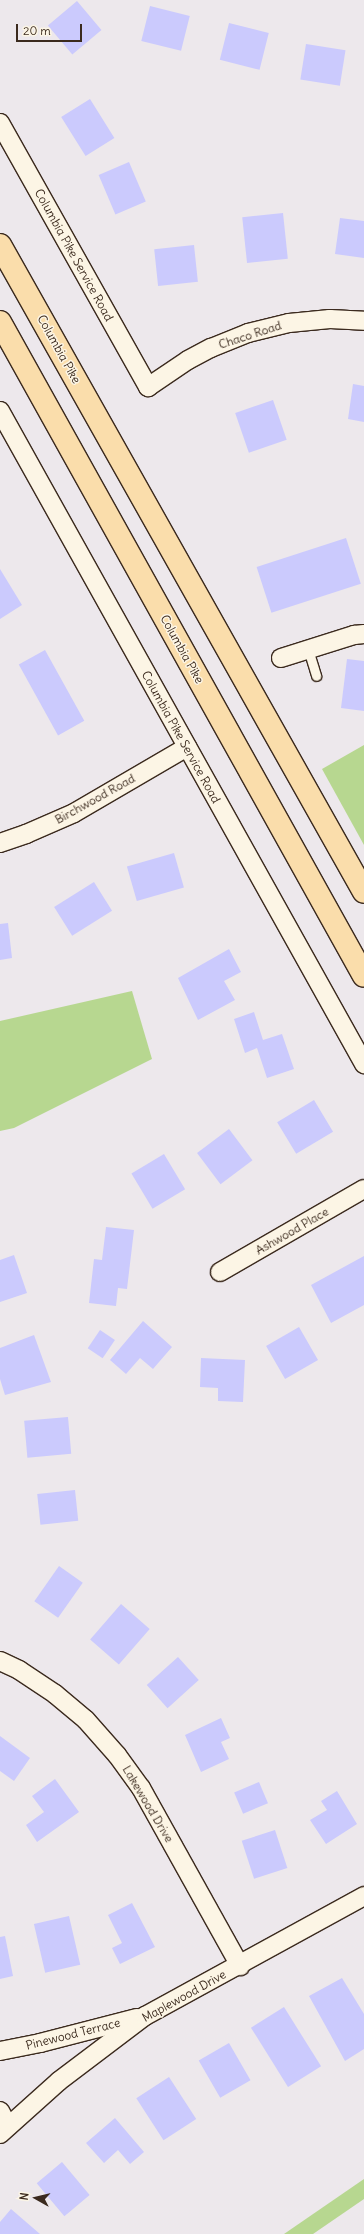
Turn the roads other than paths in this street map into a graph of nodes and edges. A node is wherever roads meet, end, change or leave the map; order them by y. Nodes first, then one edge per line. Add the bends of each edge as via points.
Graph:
1 (0, 124) edge
2 (0, 245) edge
3 (364, 321) edge
4 (0, 322) edge
5 (148, 388) joint
6 (0, 411) edge
7 (364, 634) edge
8 (308, 649) junction
9 (280, 658) dead end
10 (316, 676) dead end
11 (187, 747) junction
12 (0, 843) edge
13 (364, 892) edge
14 (364, 976) edge
15 (364, 1064) edge
16 (364, 1189) edge
17 (220, 1272) dead end
18 (0, 1661) edge
19 (364, 1896) edge
20 (240, 1966) junction
21 (146, 2016) junction
22 (0, 2051) edge
23 (3, 2123) edge

1 - 5 street, Columbia Pike Service Road
2 - 13 main road, Columbia Pike
3 - 5 street, Chaco Road via 330,319 289,323 248,333 188,360
4 - 14 main road, Columbia Pike
6 - 11 street, Columbia Pike Service Road
7 - 8 street
8 - 9 street
8 - 10 lane
11 - 12 street, Birchwood Road via 74,813
11 - 15 street, Columbia Pike Service Road
16 - 17 street, Ashwood Place
18 - 20 street, Lakewood Drive via 19,1670 54,1694 86,1720 117,1755 141,1788
19 - 20 street, Maplewood Drive
20 - 21 street, Maplewood Drive
21 - 22 street, Pinewood Terrace
21 - 23 street, Maplewood Drive

